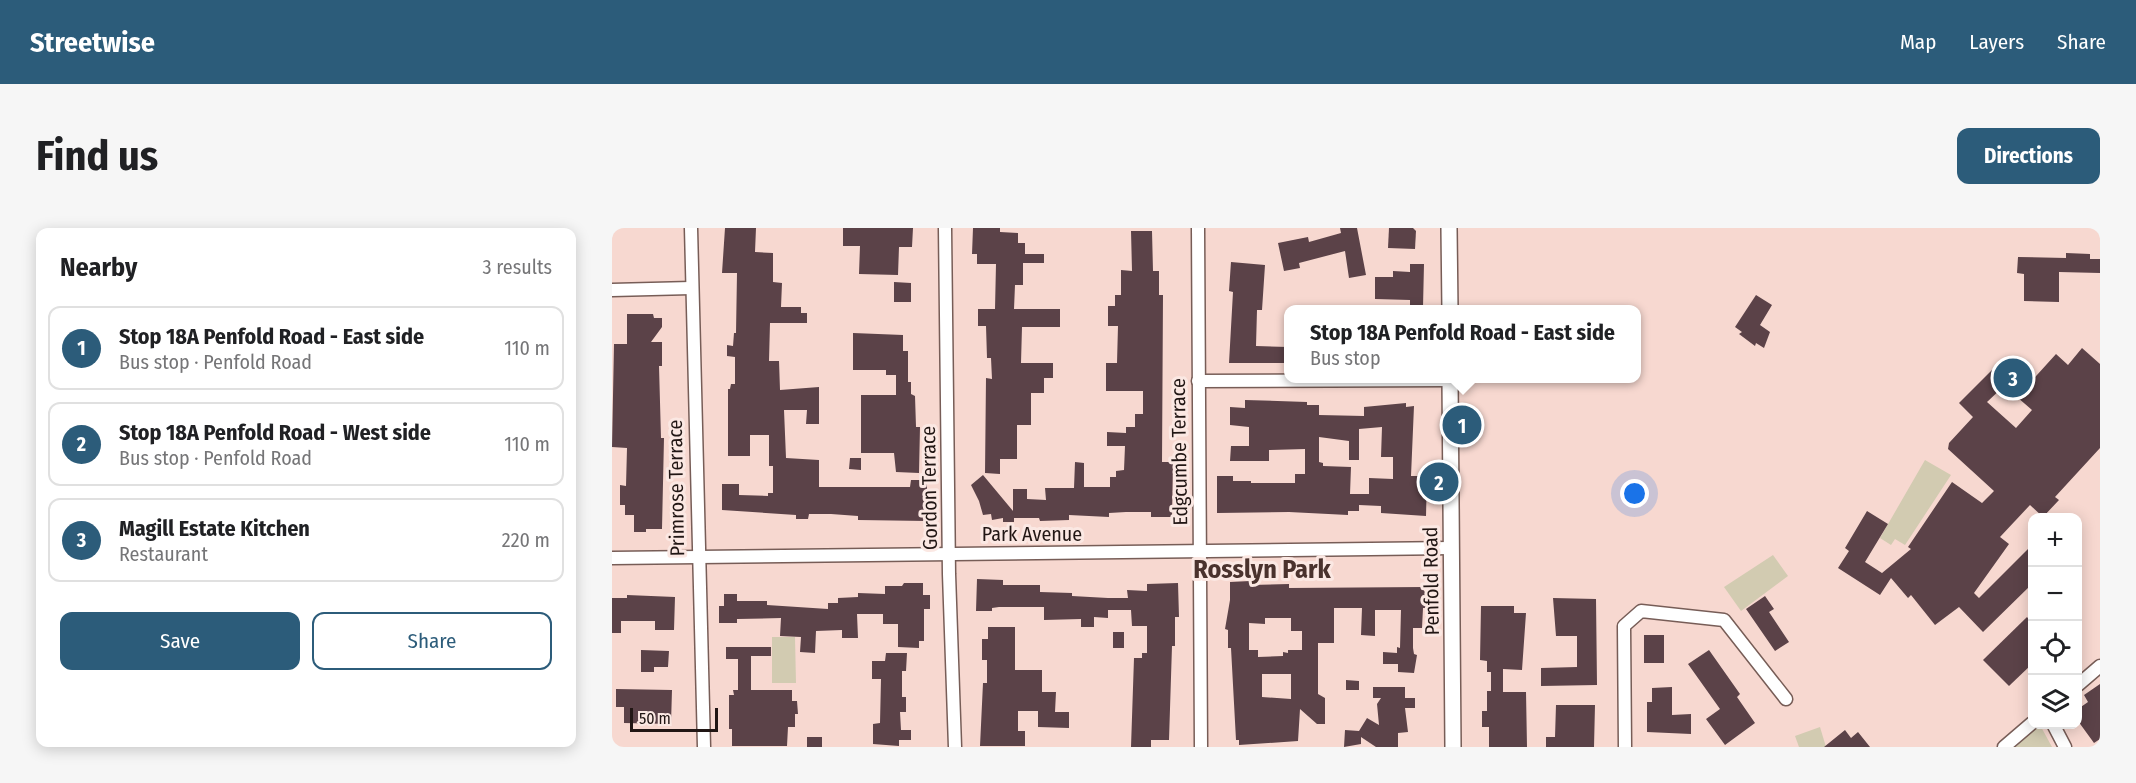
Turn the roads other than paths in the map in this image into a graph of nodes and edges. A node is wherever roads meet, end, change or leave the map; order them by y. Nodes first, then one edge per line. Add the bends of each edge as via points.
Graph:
1 (691, 228) edge
2 (945, 228) edge
3 (1198, 228) edge
4 (1449, 228) edge
5 (691, 288) junction
6 (612, 290) edge
7 (1450, 305) edge
8 (1284, 380) edge
9 (1198, 381) junction
10 (1450, 383) edge
11 (1451, 548) junction
12 (1200, 552) junction
13 (949, 554) junction
14 (697, 556) junction
15 (612, 558) edge
16 (2100, 666) edge
17 (2082, 682) edge
18 (1786, 699) dead end
19 (2028, 726) edge
20 (2056, 729) edge
21 (704, 747) edge
22 (955, 747) edge
23 (1201, 747) edge
24 (1453, 747) edge
25 (1625, 747) edge
26 (2004, 747) edge
27 (2065, 747) edge

1 - 5 street, Primrose Terrace
2 - 13 street, Gordon Terrace
3 - 9 street, Edgcumbe Terrace
4 - 7 main road
5 - 6 street
5 - 14 street, Primrose Terrace
8 - 9 street
9 - 12 street, Edgcumbe Terrace
10 - 11 main road, Penfold Road
11 - 12 street, Park Avenue
11 - 24 main road, Penfold Road
12 - 13 street, Park Avenue
12 - 23 street, Edgcumbe Terrace
13 - 14 street, Park Avenue
13 - 22 street, Gordon Terrace
14 - 15 street, Park Avenue
14 - 21 street, Primrose Terrace
16 - 17 street
18 - 25 street via 1724,620 1641,611 1624,626
19 - 26 street
20 - 27 street

